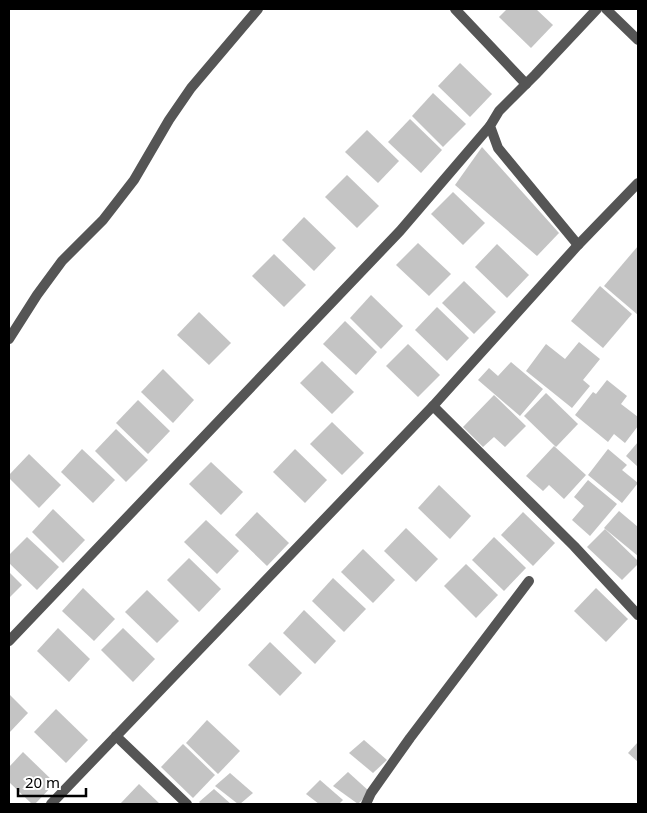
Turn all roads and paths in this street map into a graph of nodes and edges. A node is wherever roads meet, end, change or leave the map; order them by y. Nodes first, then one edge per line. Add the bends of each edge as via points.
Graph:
1 (258, 9) edge
2 (455, 9) edge
3 (597, 9) edge
4 (606, 9) edge
5 (638, 40) edge
6 (526, 84) junction
7 (490, 126) junction
8 (638, 184) edge
9 (578, 244) junction
10 (9, 339) edge
11 (433, 406) junction
12 (529, 581) dead end
13 (638, 615) edge
14 (9, 641) edge
15 (116, 736) junction
16 (51, 804) edge
17 (187, 804) edge
18 (366, 804) edge

1 - 10 street via 191,88 134,180 103,220 62,261
2 - 6 street
3 - 6 street
4 - 5 street
6 - 7 street via 499,111
7 - 9 street via 498,148
7 - 14 street via 400,231
8 - 9 street
9 - 11 street
11 - 13 street via 574,546
11 - 15 street
12 - 18 street via 410,738
15 - 16 street
15 - 17 street

